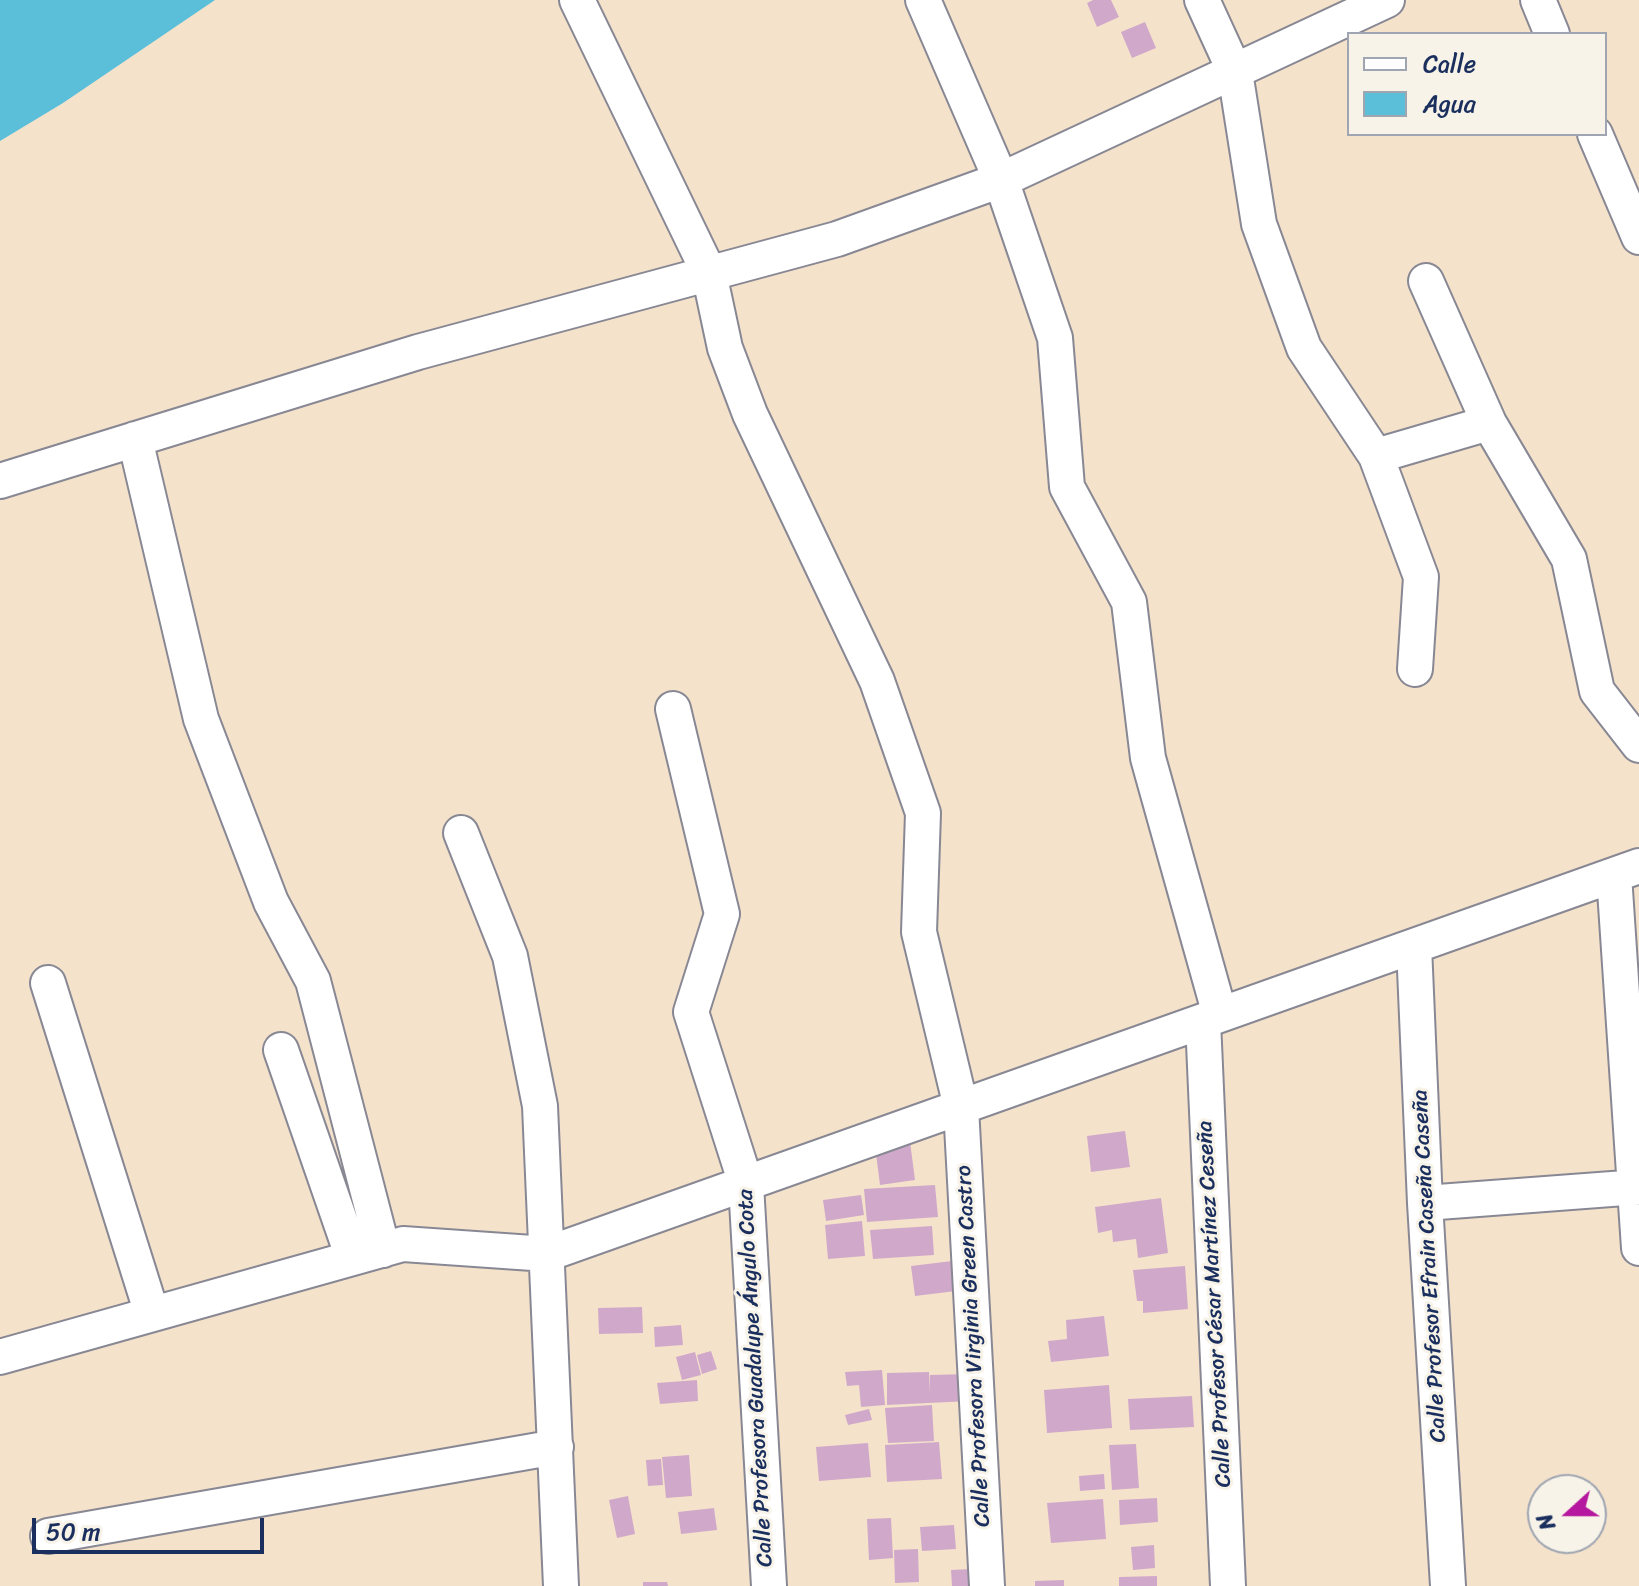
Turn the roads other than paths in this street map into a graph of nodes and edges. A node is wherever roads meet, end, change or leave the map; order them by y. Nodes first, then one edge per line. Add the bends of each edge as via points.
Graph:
1 (577, 0) edge
2 (923, 0) edge
3 (1202, 0) edge
4 (1387, 0) edge
5 (1538, 0) edge
6 (1551, 32) edge
7 (1235, 72) junction
8 (1596, 136) edge
9 (1001, 180) junction
10 (1639, 237) edge
11 (709, 273) junction
12 (1426, 281) dead end
13 (1489, 423) junction
14 (135, 439) junction
15 (1376, 456) junction
16 (0, 481) edge
17 (1415, 669) dead end
18 (673, 709) dead end
19 (1639, 745) edge
20 (461, 833) dead end
21 (1626, 870) edge
22 (1414, 946) junction
23 (48, 983) dead end
24 (1211, 1018) junction
25 (281, 1050) dead end
26 (961, 1107) junction
27 (746, 1184) junction
28 (1637, 1188) edge
29 (1425, 1203) junction
30 (1639, 1248) edge
31 (368, 1254) junction
32 (547, 1254) junction
33 (152, 1314) junction
34 (0, 1357) edge
35 (556, 1447) junction
36 (48, 1536) dead end
37 (561, 1586) edge
38 (769, 1586) edge
39 (987, 1586) edge
40 (1228, 1586) edge
41 (1448, 1586) edge

1 - 11 street, Calle Profesora Virginia Green Castro
2 - 9 street, Calle Profesor César Martínez Ceseña
3 - 7 street
4 - 7 street
5 - 6 street
7 - 9 street
7 - 15 street via 1259,224 1304,348
8 - 10 street
9 - 11 street via 837,239
9 - 24 street, Calle Profesor César Martínez Ceseña via 1055,338 1067,487 1129,602 1148,758
11 - 14 street via 418,352
11 - 26 street, Calle Profesora Virginia Green Castro via 725,348 750,414 877,681 923,813 919,932
12 - 13 street
13 - 15 street
13 - 19 street via 1569,559 1597,691
14 - 16 street
14 - 31 street via 201,719 271,902 313,981
15 - 17 street via 1421,577
18 - 27 street, Calle Profesora Guadalupe Ángulo Cota via 722,914 691,1012
20 - 32 street via 510,956 540,1106
21 - 22 street
21 - 28 street
22 - 24 street
22 - 29 street, Calle Profesor Efrain Caseña Caseña
23 - 33 street
24 - 26 street
24 - 40 street, Calle Profesor César Martínez Ceseña
25 - 31 street
26 - 27 street
26 - 39 street, Calle Profesora Virginia Green Castro
27 - 32 street
27 - 38 street, Calle Profesora Guadalupe Ángulo Cota
28 - 29 street
28 - 30 street
29 - 41 street, Calle Profesor Efrain Caseña Caseña
31 - 32 street via 403,1244
31 - 33 street
32 - 35 street
33 - 34 street
35 - 36 street
35 - 37 street

